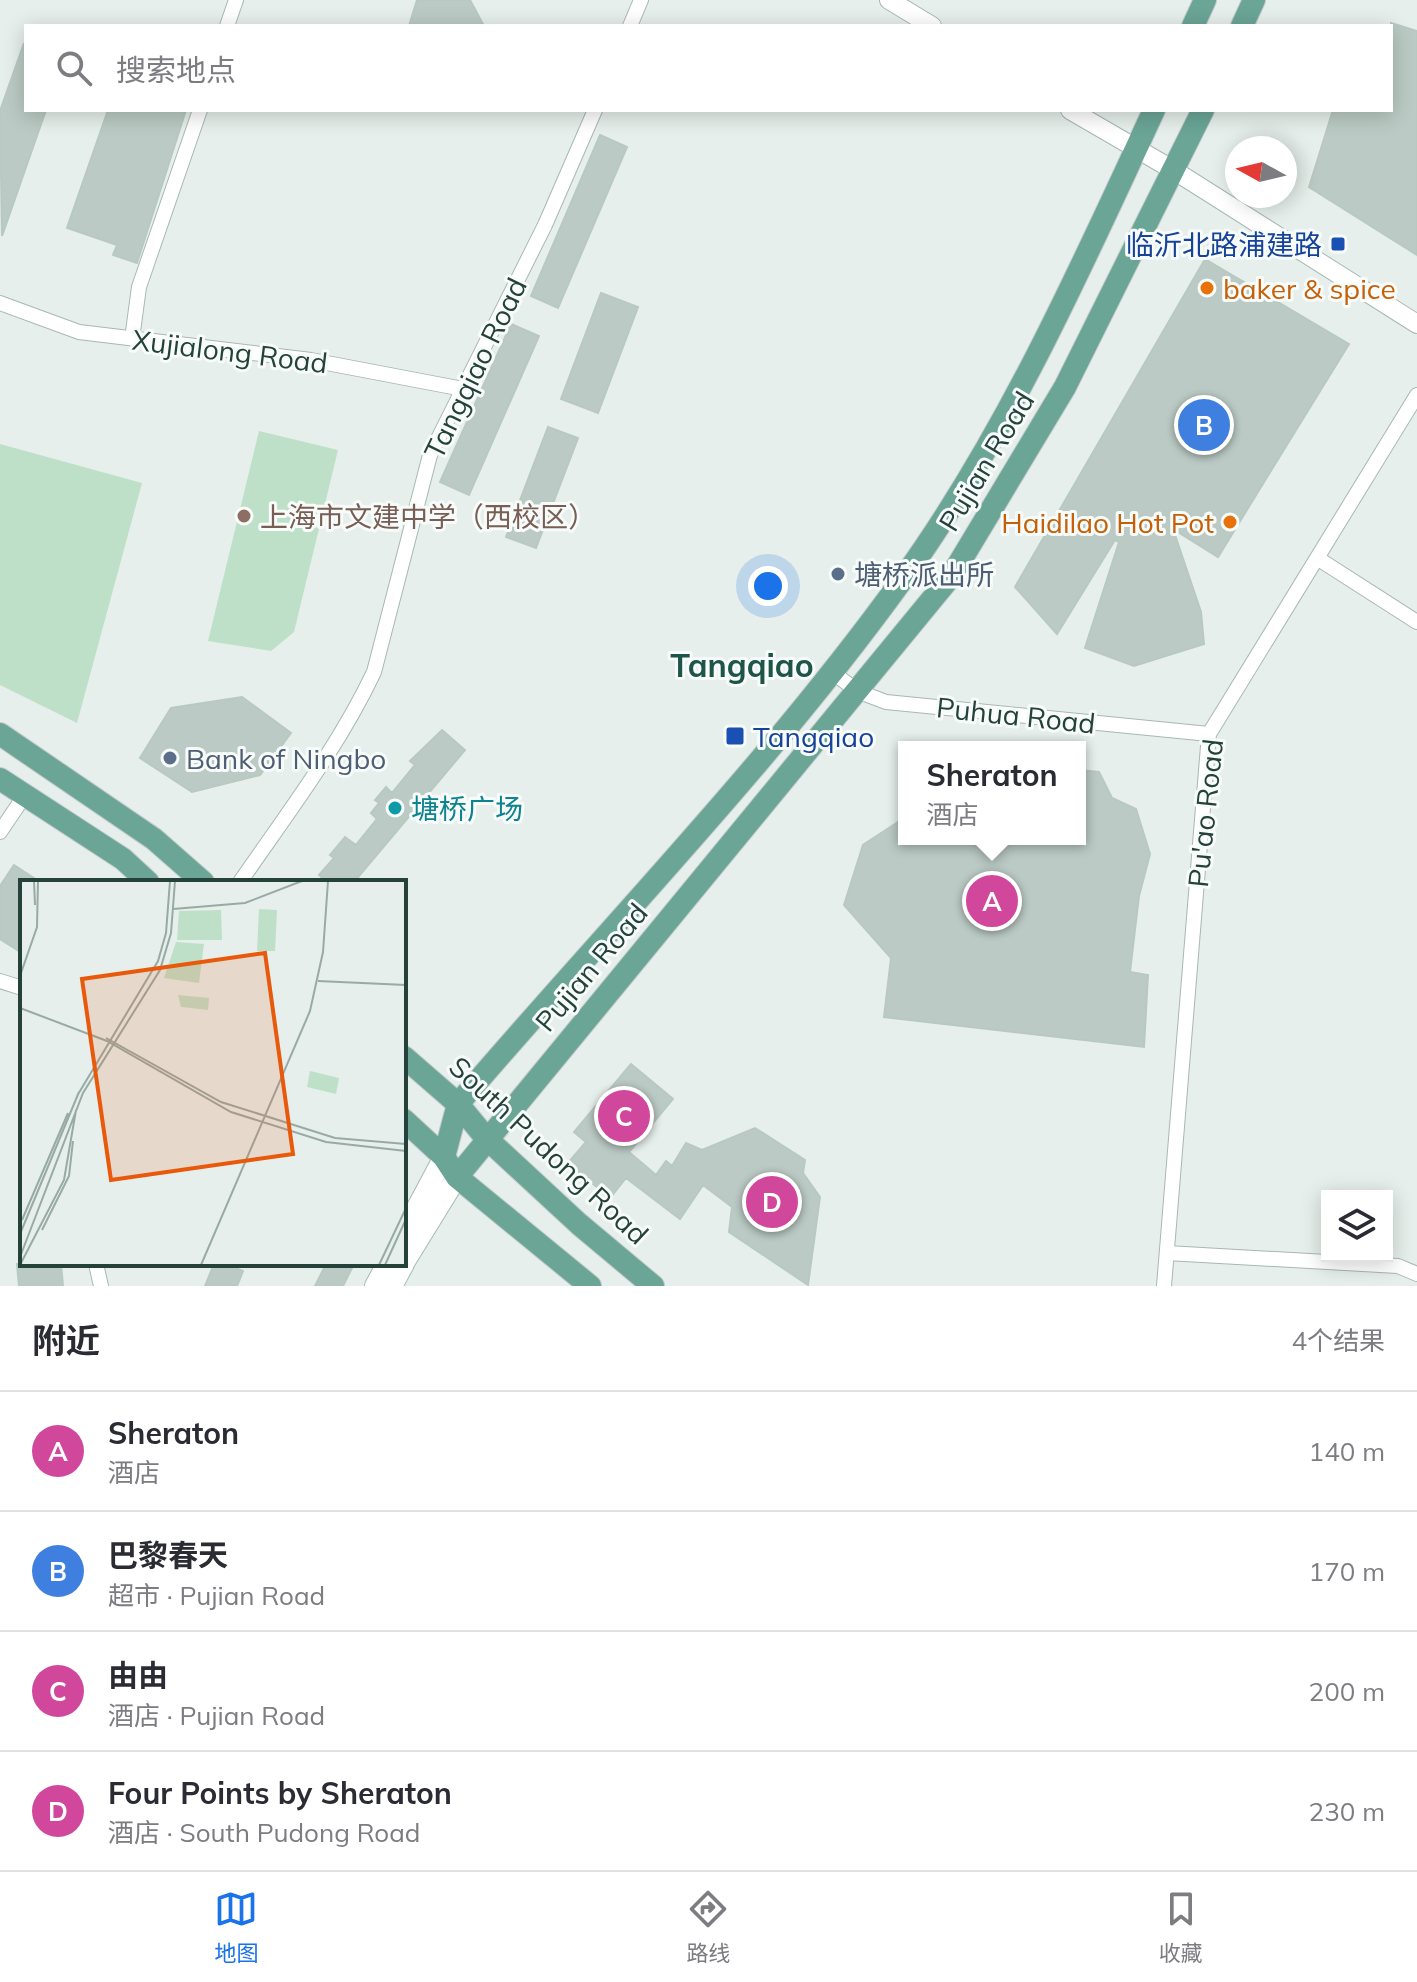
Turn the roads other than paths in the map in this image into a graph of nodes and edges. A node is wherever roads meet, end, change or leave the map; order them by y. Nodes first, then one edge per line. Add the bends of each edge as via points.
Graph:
1 (236, 0) edge
2 (641, 0) edge
3 (889, 0) edge
4 (1205, 0) edge
5 (1254, 0) edge
6 (228, 24) edge
7 (631, 24) edge
8 (929, 24) edge
9 (1194, 24) edge
10 (1243, 24) edge
11 (199, 112) edge
12 (594, 112) edge
13 (1073, 112) edge
14 (1153, 112) edge
15 (1202, 112) edge
16 (1136, 150) junction
17 (1175, 171) junction
18 (0, 303) edge
19 (1417, 324) edge
20 (132, 339) junction
21 (463, 389) junction
22 (1417, 395) edge
23 (1317, 558) junction
24 (1417, 622) edge
25 (831, 671) junction
26 (857, 691) junction
27 (0, 734) edge
28 (1209, 734) junction
29 (0, 779) edge
30 (25, 795) junction
31 (0, 832) edge
32 (143, 880) edge
33 (201, 880) edge
34 (241, 880) edge
35 (0, 981) edge
36 (20, 987) edge
37 (406, 1059) edge
38 (458, 1104) junction
39 (406, 1122) edge
40 (486, 1138) junction
41 (444, 1157) junction
42 (457, 1177) junction
43 (406, 1228) edge
44 (1167, 1253) junction
45 (406, 1261) edge
46 (96, 1266) edge
47 (386, 1266) edge
48 (403, 1266) edge
49 (1417, 1274) edge
50 (101, 1286) edge
51 (375, 1286) edge
52 (392, 1286) edge
53 (590, 1286) edge
54 (653, 1286) edge
55 (1164, 1286) edge

1 - 6 street
2 - 7 street
3 - 8 street
4 - 9 main road
5 - 10 main road
11 - 20 street via 139,287
12 - 21 street, Tangqiao Road
13 - 16 street
14 - 16 main road, Pujian Road
15 - 17 main road, Pujian Road
16 - 17 street
16 - 25 main road, Pujian Road via 988,449 903,579
17 - 19 street
17 - 26 main road, Pujian Road via 1065,387 952,575
18 - 20 street, Xujialong Road via 79,332
20 - 21 street, Xujialong Road via 311,360
21 - 34 street, Tangqiao Road via 425,469 374,672 306,787
22 - 23 street, Pu'ao Road
23 - 24 street
23 - 28 street, Pu'ao Road
25 - 26 street, Puhua Road
25 - 38 main road, Pujian Road
26 - 28 street, Puhua Road via 886,702
26 - 40 main road, Pujian Road
27 - 33 main road via 154,839
28 - 44 street, Pu'ao Road
29 - 30 main road
30 - 31 street
30 - 32 main road via 123,859
35 - 36 street
37 - 38 main road, South Pudong Road
38 - 40 main road, South Pudong Road
38 - 41 main road
39 - 41 main road
40 - 42 main road, Pujian Road
40 - 54 main road, South Pudong Road
41 - 42 main road
41 - 43 main road
42 - 45 main road
42 - 53 main road
44 - 49 street via 1398,1266
44 - 55 street, Pu'ao Road
46 - 50 street
47 - 51 main road
48 - 52 main road

